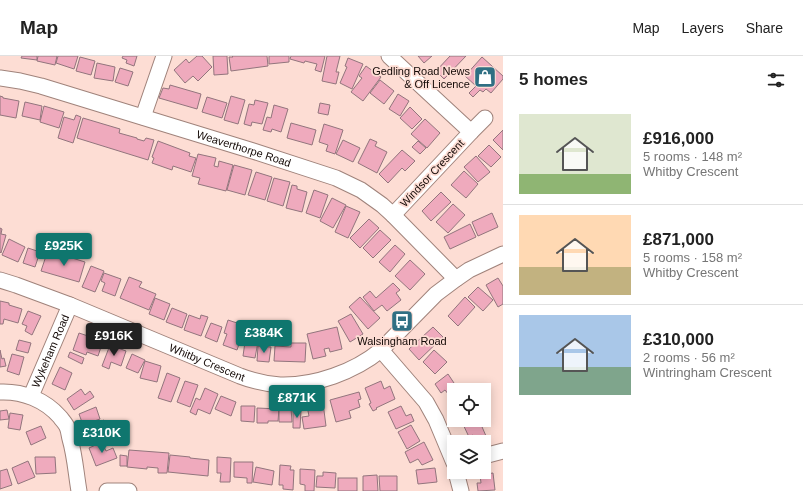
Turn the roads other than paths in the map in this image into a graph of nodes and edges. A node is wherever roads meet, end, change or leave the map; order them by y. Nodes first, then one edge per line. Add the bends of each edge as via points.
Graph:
1 (164, 56) edge
2 (389, 56) edge
3 (0, 78) edge
4 (143, 117) junction
5 (485, 118) dead end
6 (471, 132) junction
7 (393, 215) junction
8 (503, 254) edge
9 (456, 279) junction
10 (0, 280) edge
11 (70, 305) junction
12 (381, 350) junction
13 (0, 392) edge
14 (31, 396) junction
15 (447, 446) edge
16 (503, 452) edge
17 (491, 455) edge
18 (458, 479) edge
19 (79, 491) edge
20 (107, 491) edge
21 (129, 491) edge
22 (461, 491) edge

1 - 4 street
2 - 6 street, Windsor Crescent
3 - 4 street, Weaverthorpe Road via 41,86
4 - 7 street, Weaverthorpe Road via 336,178 361,190
5 - 6 street, Windsor Crescent
6 - 7 street, Windsor Crescent
7 - 9 street, Weaverthorpe Road
8 - 9 street, Whitby Crescent
9 - 12 street, Whitby Crescent via 436,294
10 - 11 street, Whitby Crescent
11 - 12 street, Whitby Crescent via 240,376 281,385 304,383 336,375 371,358
11 - 14 street, Wykeham Road
12 - 15 street via 426,402
13 - 14 street
14 - 19 street via 52,410 67,427
16 - 17 street
18 - 22 street
20 - 21 street

